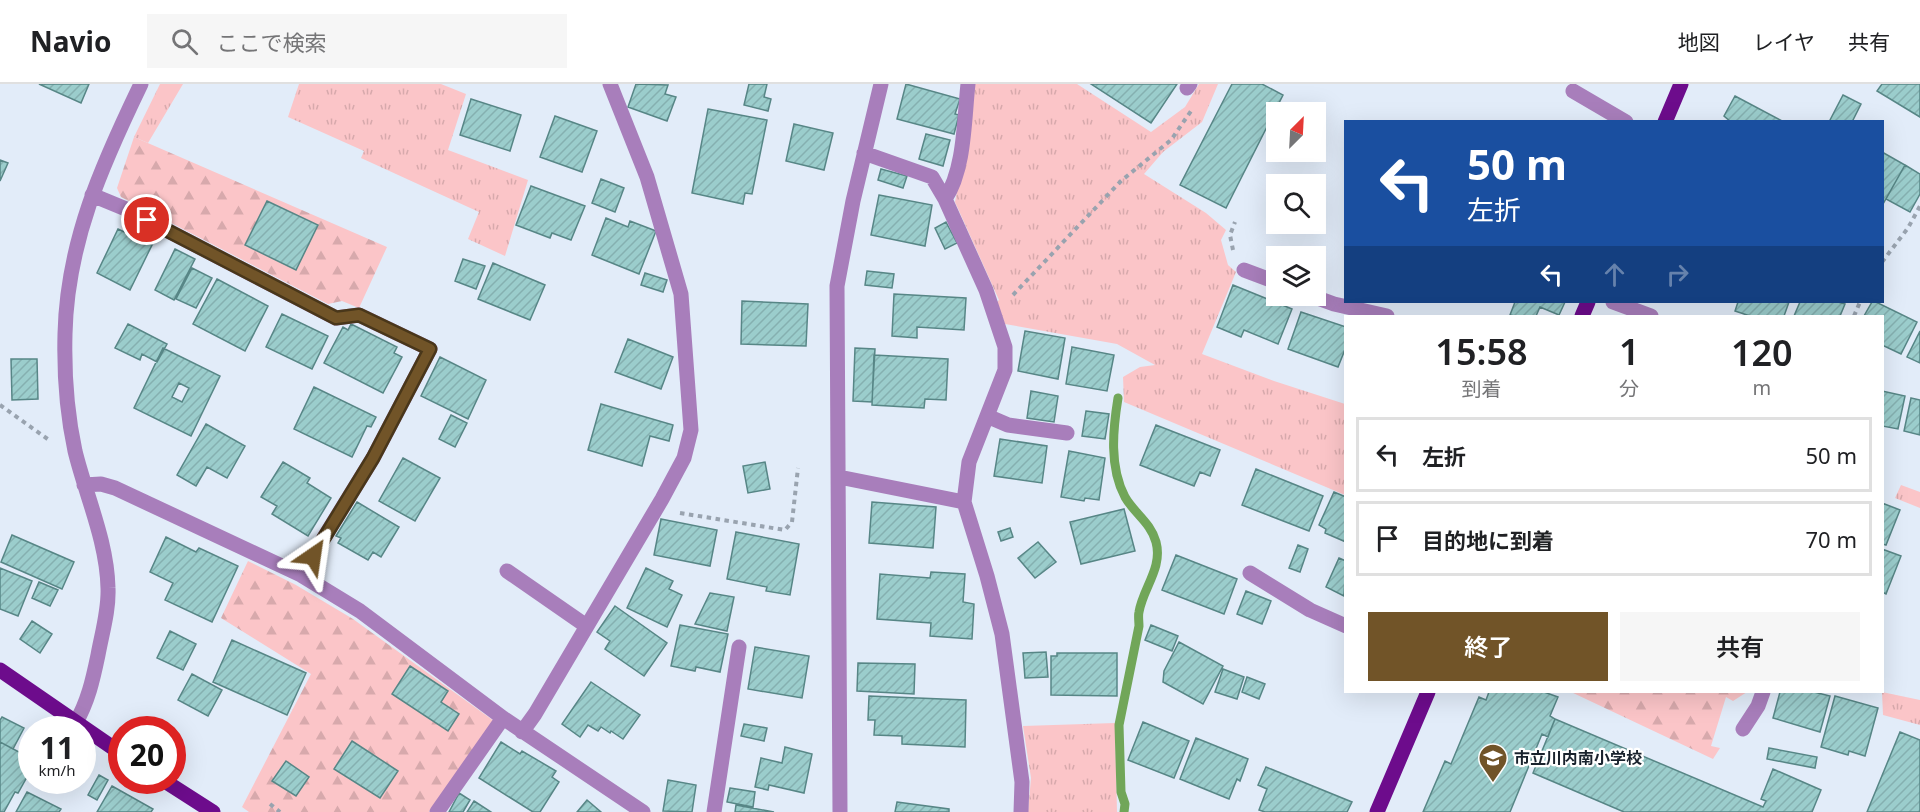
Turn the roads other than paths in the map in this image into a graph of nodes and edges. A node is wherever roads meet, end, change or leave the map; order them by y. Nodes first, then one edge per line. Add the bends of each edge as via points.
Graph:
1 (141, 84) edge
2 (610, 84) edge
3 (881, 84) edge
4 (968, 84) edge
5 (1681, 84) edge
6 (1573, 91) dead end
7 (1623, 120) edge
8 (1666, 120) edge
9 (864, 153) junction
10 (92, 195) junction
11 (945, 199) junction
12 (1244, 270) dead end
13 (1266, 278) edge
14 (1326, 301) edge
15 (1616, 303) edge
16 (1383, 315) edge
17 (1648, 315) edge
18 (987, 416) junction
19 (1067, 433) dead end
20 (838, 477) junction
21 (84, 485) junction
22 (964, 501) junction
23 (507, 571) dead end
24 (1250, 573) dead end
25 (301, 575) junction
26 (585, 625) junction
27 (1344, 625) edge
28 (739, 647) dead end
29 (0, 670) edge
30 (1428, 693) edge
31 (1763, 693) edge
32 (64, 716) edge
33 (80, 716) edge
34 (503, 718) junction
35 (1743, 729) dead end
36 (522, 732) junction
37 (185, 794) edge
38 (213, 812) edge
39 (437, 812) edge
40 (643, 812) edge
41 (714, 812) edge
42 (840, 812) edge
43 (1021, 812) edge
44 (1377, 812) edge

1 - 10 street
2 - 26 street via 647,177 681,294 691,430 684,458
3 - 9 street
4 - 11 street via 962,141 952,188
5 - 8 main road
6 - 7 street
9 - 11 street via 932,177
9 - 20 street via 837,286
10 - 21 street via 72,263 65,333 75,449
10 - 25 street via 336,318 359,315 430,349 373,458
11 - 18 street via 986,290 1005,347 1005,370
12 - 13 street
14 - 16 street
15 - 17 street
18 - 19 street via 1008,425
18 - 22 street via 969,462
20 - 22 street
20 - 42 street
21 - 25 street via 115,488
21 - 33 street via 103,546 108,605 93,681
22 - 43 street via 1002,634 1022,782
23 - 26 street
24 - 27 street via 1310,610
25 - 34 street via 360,611
26 - 36 street
28 - 41 street
29 - 32 main road
30 - 44 main road
31 - 35 street
34 - 36 street
34 - 39 street
36 - 40 street
37 - 38 main road

